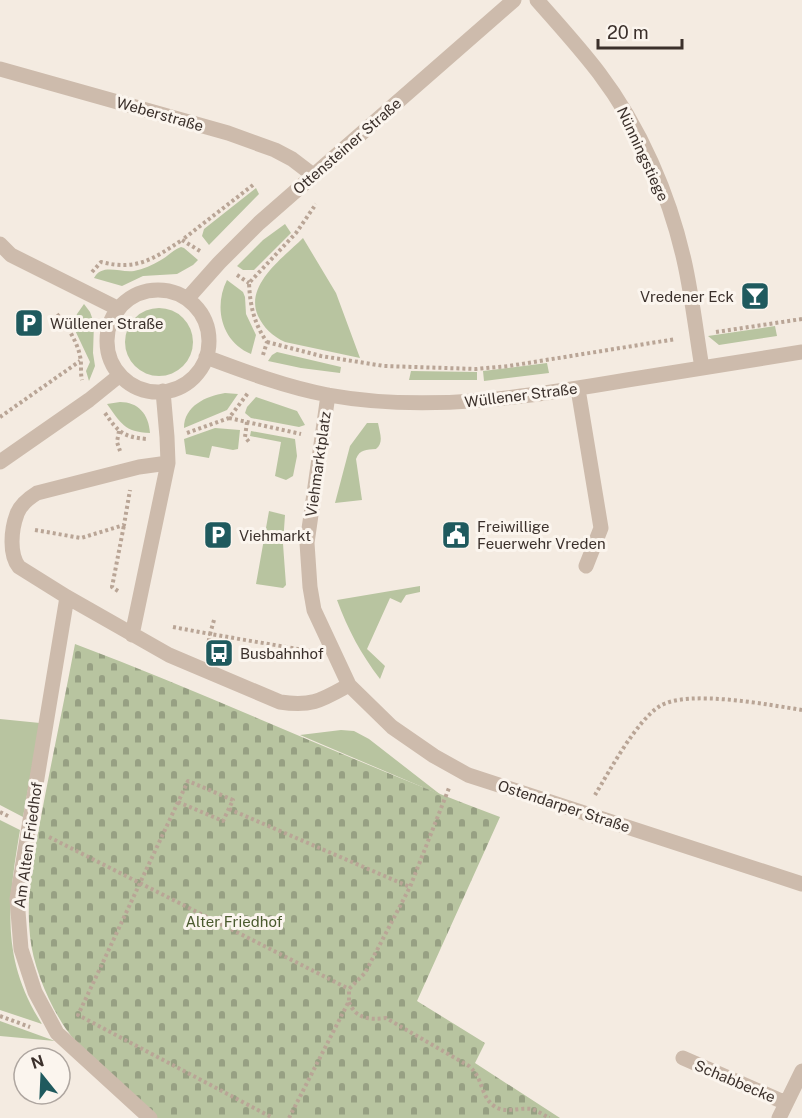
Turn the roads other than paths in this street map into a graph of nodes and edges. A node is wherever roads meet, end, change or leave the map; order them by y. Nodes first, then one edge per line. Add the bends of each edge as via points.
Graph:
1 (514, 0) edge
2 (537, 0) edge
3 (0, 69) edge
4 (314, 175) junction
5 (0, 244) edge
6 (187, 299) junction
7 (119, 309) junction
8 (802, 352) edge
9 (206, 357) junction
10 (702, 368) junction
11 (120, 375) junction
12 (578, 389) junction
13 (163, 392) junction
14 (328, 395) junction
15 (0, 462) edge
16 (168, 464) junction
17 (586, 567) dead end
18 (67, 597) junction
19 (132, 635) junction
20 (349, 685) junction
21 (802, 884) edge
22 (683, 1058) dead end
23 (802, 1071) edge
24 (786, 1103) junction
25 (150, 1118) edge
26 (779, 1118) edge

1 - 4 street, Ottensteiner Straße
2 - 10 street, Nünningstiege via 600,74 655,172 684,260
3 - 4 street, Weberstraße via 228,133 275,150
4 - 6 street, Ottensteiner Straße via 259,223
5 - 7 street via 11,255
6 - 7 street via 173,292 144,292
6 - 9 street via 197,308 208,331
7 - 11 street via 107,342
8 - 10 street, Wüllener Straße
9 - 13 street via 189,381
9 - 14 street, Wüllener Straße via 268,380
10 - 12 street, Wüllener Straße
11 - 13 street via 140,388
11 - 15 street
12 - 14 street, Wüllener Straße via 459,403
12 - 17 street via 601,528
13 - 16 street
14 - 20 street, Viehmarktplatz via 307,543 310,587 314,610
16 - 18 street via 139,467 37,493 17,513 14,561
16 - 19 street
18 - 19 street
18 - 25 street, Am Alten Friedhof via 17,899 21,949 35,992 57,1033
19 - 20 street via 280,702 314,703
20 - 21 street, Ostendarper Straße via 392,726 468,775
22 - 24 street, Schabbecke
23 - 24 street, Schabbecke
24 - 26 street, Schabbecke

